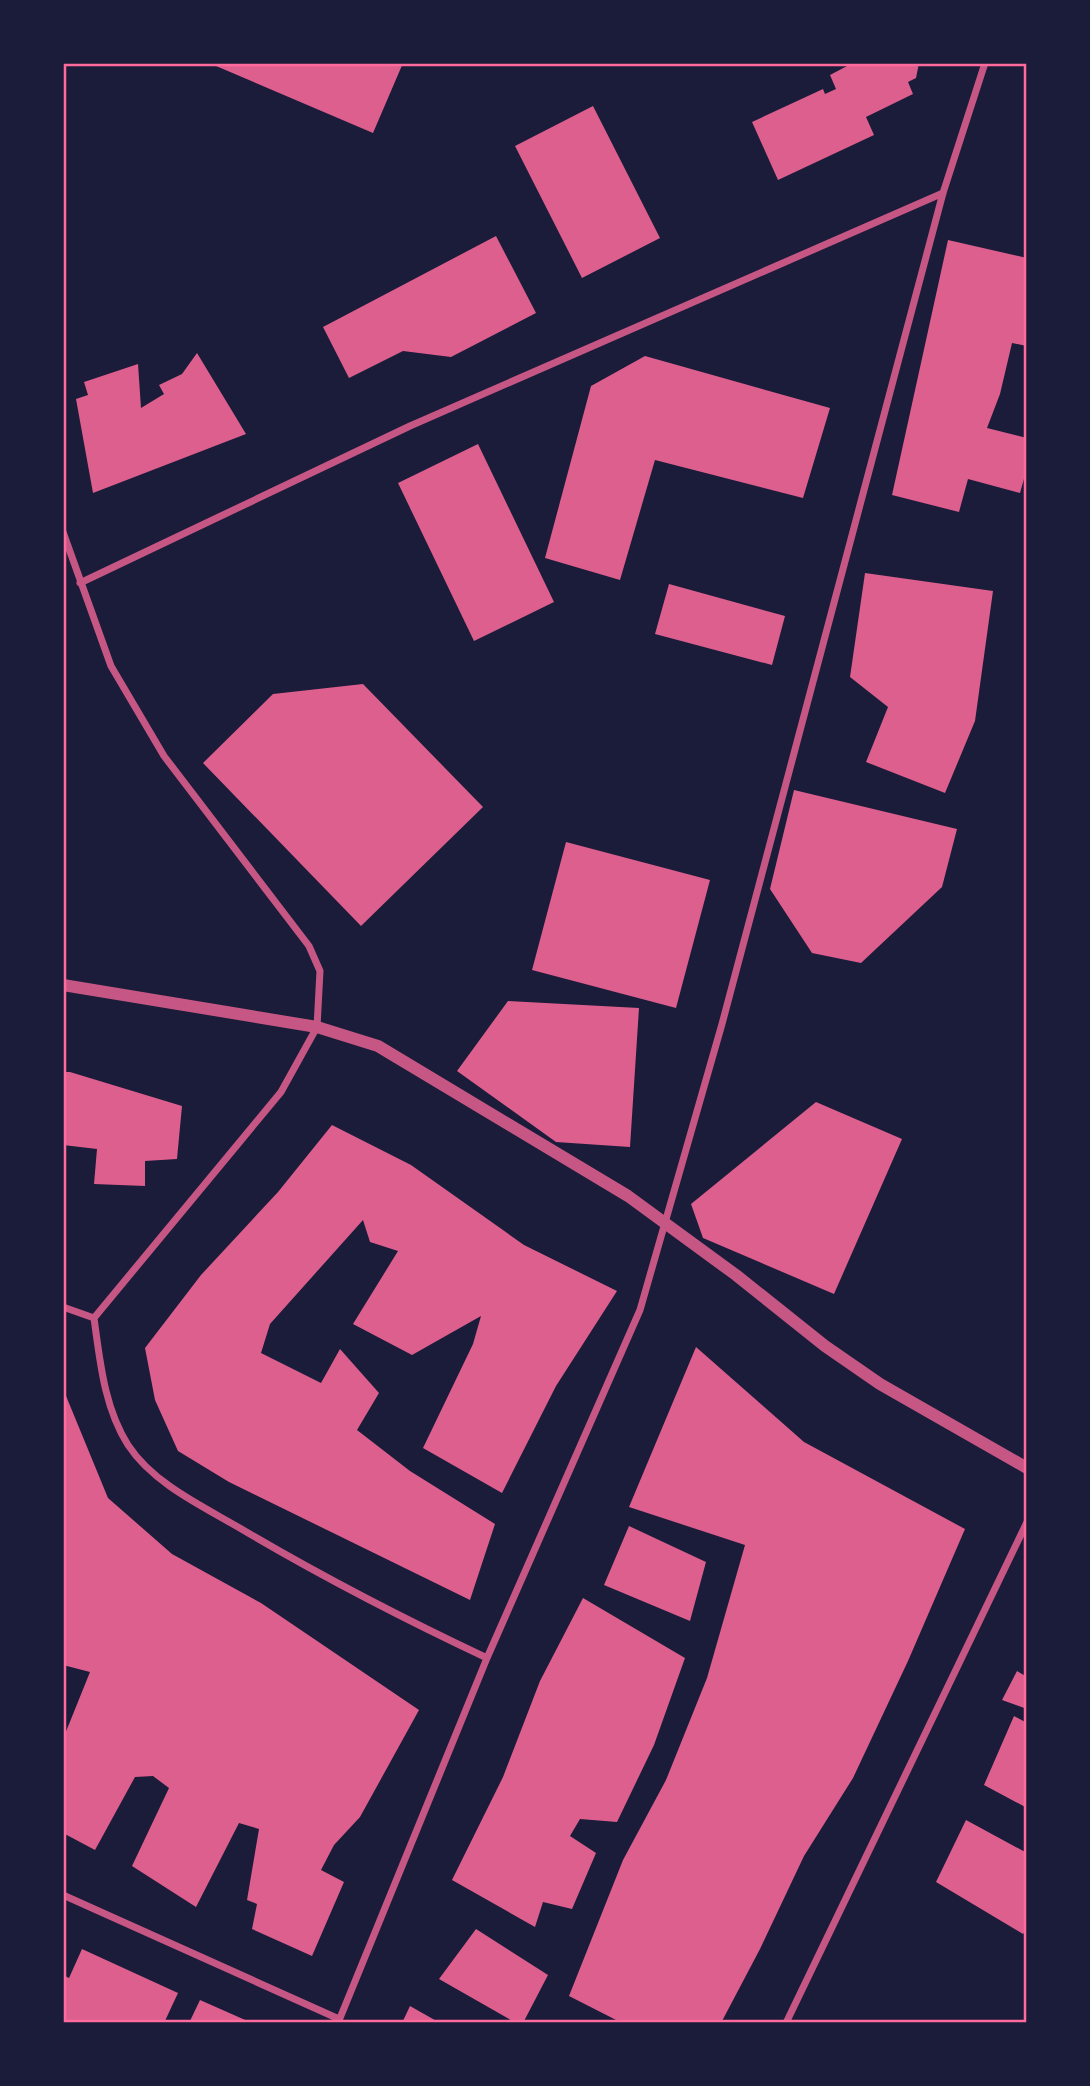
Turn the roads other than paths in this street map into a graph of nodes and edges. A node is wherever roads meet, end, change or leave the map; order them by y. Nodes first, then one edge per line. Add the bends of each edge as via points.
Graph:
1 (985, 63) edge
2 (943, 193) junction
3 (63, 532) edge
4 (80, 583) junction
5 (63, 985) edge
6 (317, 1027) junction
7 (666, 1223) junction
8 (63, 1307) edge
9 (94, 1318) junction
10 (1027, 1468) edge
11 (1027, 1522) edge
12 (487, 1658) junction
13 (63, 1895) edge
14 (338, 2021) edge
15 (786, 2023) edge

1 - 2 street
2 - 4 street via 410,426
2 - 7 street
3 - 4 street
4 - 6 street via 111,666 164,756 309,946 320,971
5 - 6 street
6 - 7 street via 378,1046
6 - 9 street via 281,1092
7 - 10 street via 880,1384
7 - 12 street via 640,1310
8 - 9 street
9 - 12 street via 108,1401 128,1445 155,1475 341,1586
11 - 15 street
12 - 14 street
13 - 14 street

